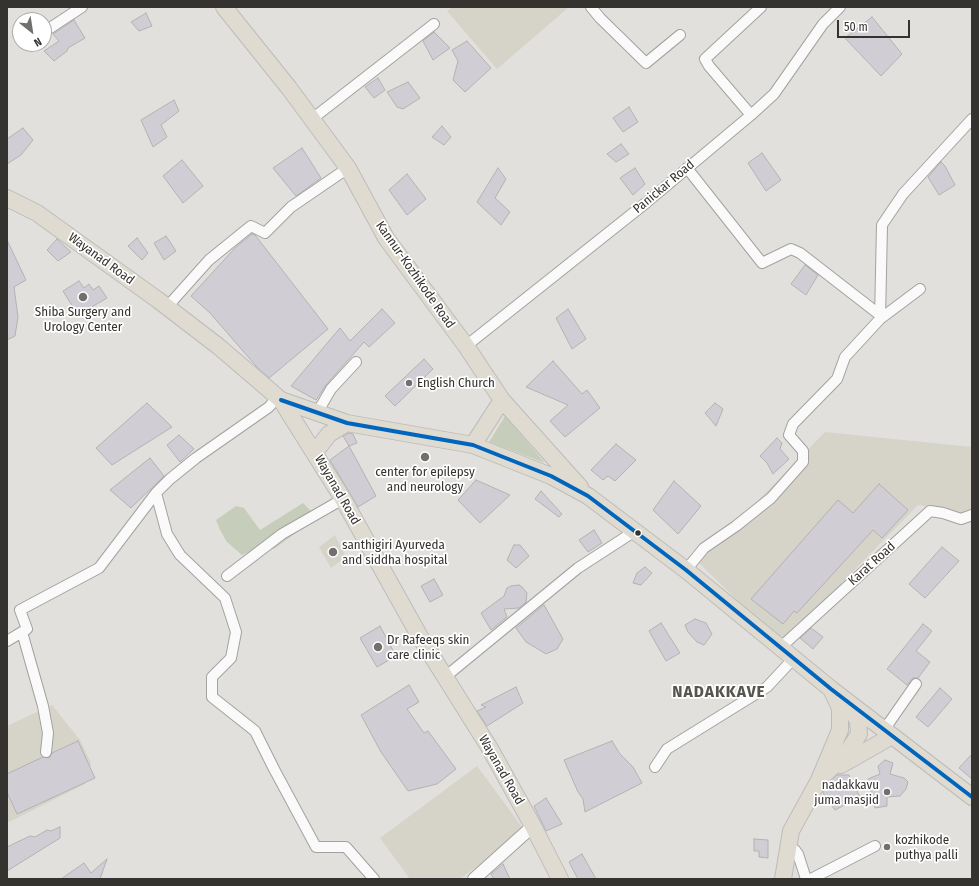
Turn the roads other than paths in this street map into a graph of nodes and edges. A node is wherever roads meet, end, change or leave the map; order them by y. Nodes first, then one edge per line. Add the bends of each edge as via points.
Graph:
1 (82, 7) edge
2 (224, 7) edge
3 (591, 7) edge
4 (761, 7) edge
5 (840, 7) edge
6 (434, 24) dead end
7 (52, 27) edge
8 (680, 35) dead end
9 (751, 115) junction
10 (312, 119) junction
11 (972, 119) edge
12 (348, 168) junction
13 (687, 168) junction
14 (7, 198) edge
15 (920, 289) dead end
16 (167, 307) junction
17 (880, 317) junction
18 (466, 346) junction
19 (356, 362) dead end
20 (279, 398) junction
21 (502, 400) junction
22 (317, 413) junction
23 (347, 423) junction
24 (473, 445) junction
25 (315, 452) junction
26 (156, 493) junction
27 (588, 496) junction
28 (343, 498) junction
29 (972, 516) edge
30 (635, 531) junction
31 (686, 570) junction
32 (227, 576) dead end
33 (22, 632) junction
34 (7, 641) edge
35 (781, 647) junction
36 (794, 658) junction
37 (445, 678) junction
38 (916, 684) dead end
39 (838, 693) junction
40 (888, 733) junction
41 (46, 752) dead end
42 (655, 767) dead end
43 (819, 780) junction
44 (972, 797) edge
45 (533, 826) junction
46 (876, 846) dead end
47 (788, 849) junction
48 (374, 879) edge
49 (474, 879) edge
50 (560, 879) edge
51 (783, 879) edge
52 (806, 879) edge
53 (811, 879) edge

1 - 7 street
2 - 10 main road, Kannur-Kozhikode Road
3 - 8 street via 646,63
4 - 9 street via 705,58
5 - 9 street, Panickar Road via 823,24 774,94
6 - 10 street
9 - 13 street, Panickar Road
10 - 12 main road, Kannur-Kozhikode Road
11 - 17 street via 904,194 882,225
12 - 16 street via 291,207 265,233 251,226 209,260
12 - 18 main road, Kannur-Kozhikode Road via 386,238
13 - 17 street via 762,262 791,249 800,253
13 - 18 street, Panickar Road
14 - 16 main road, Wayanad Road via 37,213
15 - 17 street
16 - 20 main road, Wayanad Road
17 - 31 street via 845,357 837,379 793,424 789,435 803,450 803,462 771,498 704,548
18 - 21 main road, Kannur-Kozhikode Road
19 - 22 street via 331,389
20 - 22 main road
20 - 25 main road, Wayanad Road
20 - 26 street via 196,458
21 - 24 main road
21 - 27 main road, Kannur-Kozhikode Road
22 - 23 main road
23 - 24 main road
23 - 25 main road via 329,434
24 - 27 main road via 551,476
25 - 28 main road, Wayanad Road
26 - 33 street via 99,568 20,610 26,629
26 - 48 street via 167,534 180,555 225,598 236,632 231,658 212,677 212,697 255,731 316,847 346,847
27 - 30 main road
28 - 32 street via 282,534
28 - 37 main road, Wayanad Road
29 - 35 street, Karat Road via 961,519 930,511
30 - 31 main road
30 - 37 street via 578,568
31 - 35 main road
33 - 34 street
33 - 41 street via 43,706 48,733
35 - 36 main road
36 - 39 main road
36 - 42 street via 767,687 667,748
37 - 45 main road, Wayanad Road via 489,747
38 - 40 street
39 - 40 main road
39 - 43 main road via 858,721 858,734 847,752
40 - 43 main road
40 - 44 main road
43 - 47 main road via 791,831
45 - 49 street
45 - 50 main road, Wayanad Road
46 - 53 street
47 - 51 main road
47 - 52 street via 795,850 798,854

